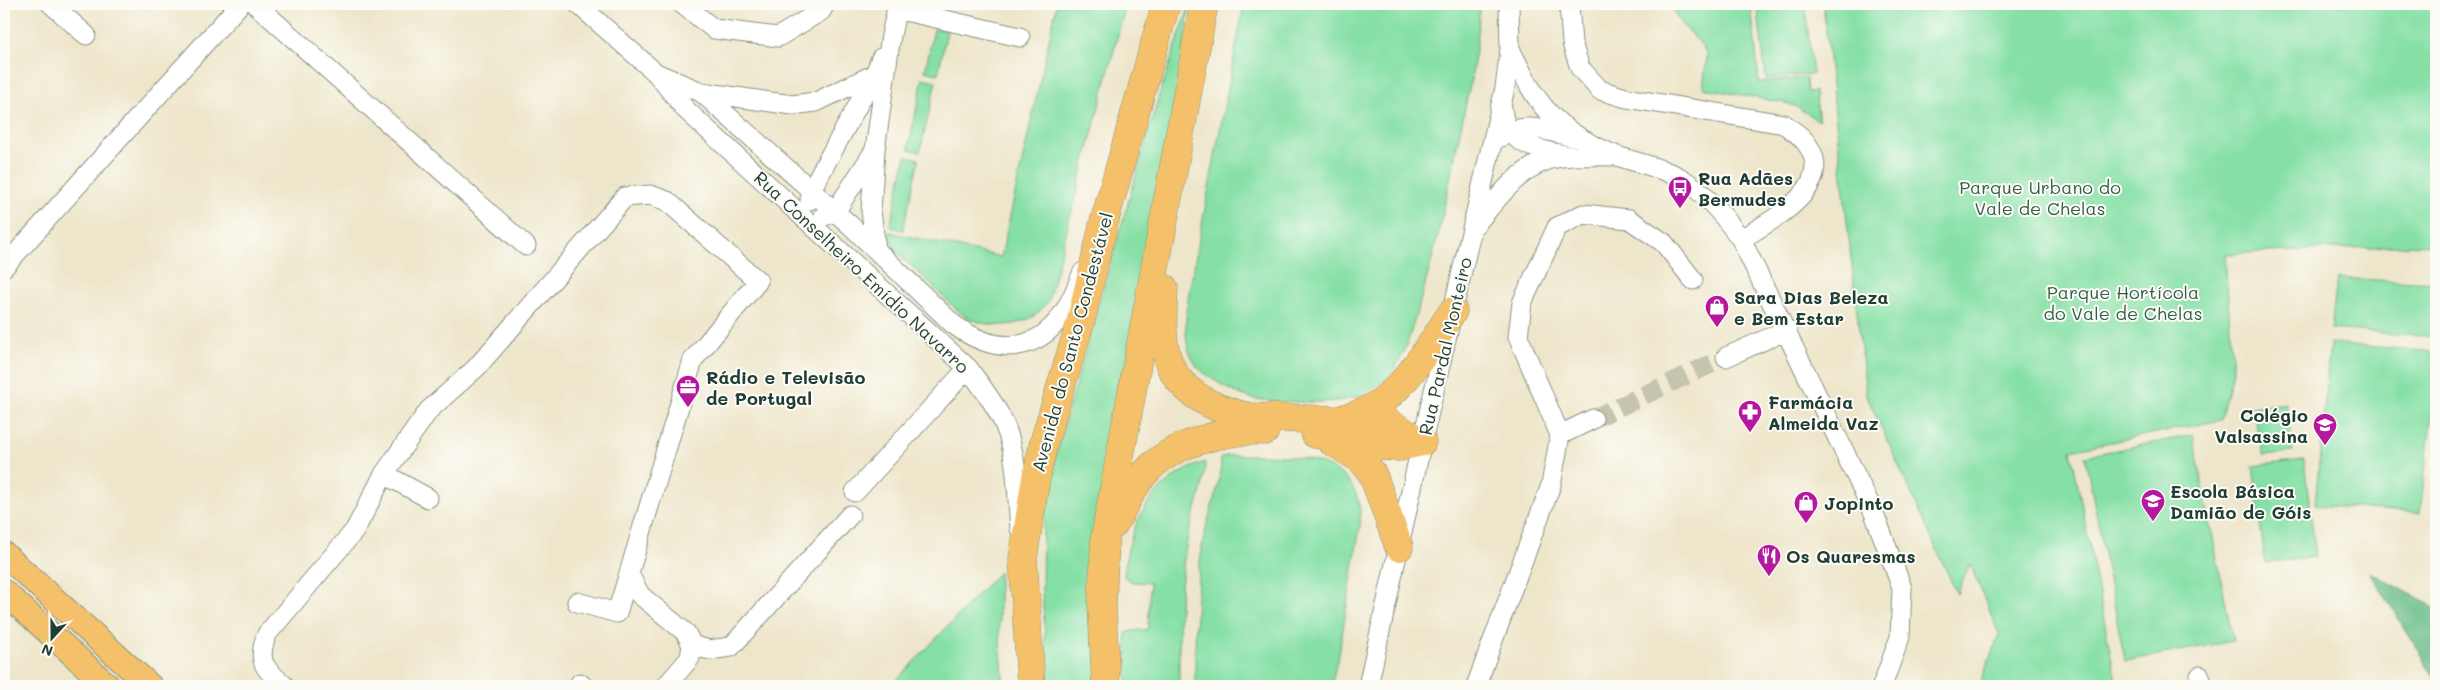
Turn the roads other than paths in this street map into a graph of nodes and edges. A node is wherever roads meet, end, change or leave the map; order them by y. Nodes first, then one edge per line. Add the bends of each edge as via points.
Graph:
1 (51, 4) edge
2 (240, 4) edge
3 (255, 4) edge
4 (578, 4) edge
5 (682, 4) edge
6 (825, 4) edge
7 (1166, 4) edge
8 (1204, 4) edge
9 (1509, 4) edge
10 (1569, 4) edge
11 (897, 6) edge
12 (86, 35) dead end
13 (891, 35) junction
14 (1020, 36) dead end
15 (1510, 49) junction
16 (657, 74) junction
17 (875, 74) junction
18 (701, 92) junction
19 (1502, 103) junction
20 (1509, 132) junction
21 (1578, 147) junction
22 (875, 150) junction
23 (1491, 154) junction
24 (811, 190) junction
25 (1165, 211) junction
26 (835, 212) junction
27 (808, 222) junction
28 (1103, 226) junction
29 (1474, 227) junction
30 (1741, 238) junction
31 (526, 246) dead end
32 (876, 249) junction
33 (4, 267) edge
34 (1693, 280) dead end
35 (1453, 311) junction
36 (1787, 330) junction
37 (1726, 357) tunnel mouth
38 (968, 368) junction
39 (1593, 419) tunnel mouth
40 (1326, 427) junction
41 (1560, 435) junction
42 (1422, 442) junction
43 (384, 474) junction
44 (855, 492) dead end
45 (428, 498) dead end
46 (850, 514) dead end
47 (1105, 537) junction
48 (811, 543) dead end
49 (1399, 547) junction
50 (4, 554) edge
51 (1023, 558) junction
52 (629, 574) junction
53 (4, 592) edge
54 (576, 602) dead end
55 (692, 646) junction
56 (717, 649) junction
57 (1376, 649) junction
58 (108, 686) edge
59 (150, 686) edge
60 (285, 686) edge
61 (666, 686) edge
62 (1031, 686) edge
63 (1106, 686) edge
64 (1368, 686) edge
65 (1382, 686) edge
66 (1476, 686) edge
67 (1882, 686) edge

1 - 12 street
2 - 33 street
3 - 31 street
4 - 16 street, Rua Conselheiro Emídio Navarro
5 - 6 street via 714,29 778,38 821,10
7 - 28 highway, Avenida do Santo Condestável
8 - 25 highway
9 - 15 street, Rua Pardal Monteiro
10 - 30 street via 1572,43 1580,68 1600,90 1635,100 1784,124 1803,139 1813,156 1814,173 1808,189 1792,207
11 - 13 street
11 - 14 street
13 - 17 street
13 - 22 street
15 - 19 street, Rua Pardal Monteiro
15 - 21 street via 1542,106
16 - 18 street, Rua Conselheiro Emídio Navarro
16 - 27 street, Rua Conselheiro Emídio Navarro via 685,109
17 - 18 street via 816,102 792,104
17 - 24 street
18 - 24 street, Rua Conselheiro Emídio Navarro
19 - 20 street via 1502,115
19 - 23 street, Rua Pardal Monteiro
20 - 21 street via 1531,127
20 - 23 street via 1495,145
21 - 29 street via 1530,168 1514,181
21 - 30 street via 1658,168 1696,189
22 - 26 street
22 - 32 street via 871,211
23 - 29 street, Rua Pardal Monteiro
24 - 26 street, Rua Conselheiro Emídio Navarro
24 - 27 street
25 - 40 highway via 1164,350 1182,384 1196,397 1232,414
25 - 47 highway
26 - 27 street
26 - 32 street, Rua Conselheiro Emídio Navarro
27 - 38 street, Rua Conselheiro Emídio Navarro
28 - 32 street, Rua Conselheiro Emídio Navarro via 1068,305 1054,325 1019,346 1000,346 971,337
28 - 51 highway, Avenida do Santo Condestável via 1081,320 1044,442
29 - 35 street, Rua Pardal Monteiro
30 - 36 street
34 - 41 street via 1664,243 1629,219 1583,214 1557,227 1522,303 1518,336
35 - 40 highway via 1408,377 1388,396 1359,415
35 - 42 street, Rua Pardal Monteiro
36 - 37 street
36 - 67 street via 1874,512 1902,588 1900,637
38 - 44 street
38 - 51 street, Rua Conselheiro Emídio Navarro via 991,398 1006,428 1014,463
39 - 41 street
40 - 42 highway via 1387,422
40 - 47 highway via 1224,433 1186,446 1145,472
40 - 49 highway via 1344,447 1362,460 1373,475
41 - 66 street via 1551,485
42 - 49 street, Rua Pardal Monteiro
43 - 45 street
43 - 52 street via 429,410 476,368 625,197 650,195 667,201 758,281 693,360
43 - 60 street via 355,530 267,634 260,652 266,670
46 - 56 street via 731,647
47 - 63 highway via 1102,605
48 - 56 street
49 - 57 street, Rua Pardal Monteiro
50 - 59 main road
51 - 62 highway, Avenida do Santo Condestável
52 - 54 street via 617,613
52 - 55 street via 640,595 686,633
53 - 58 main road
55 - 56 street
55 - 61 street via 690,658
57 - 64 street, Rua Pardal Monteiro
57 - 65 street via 1377,675

